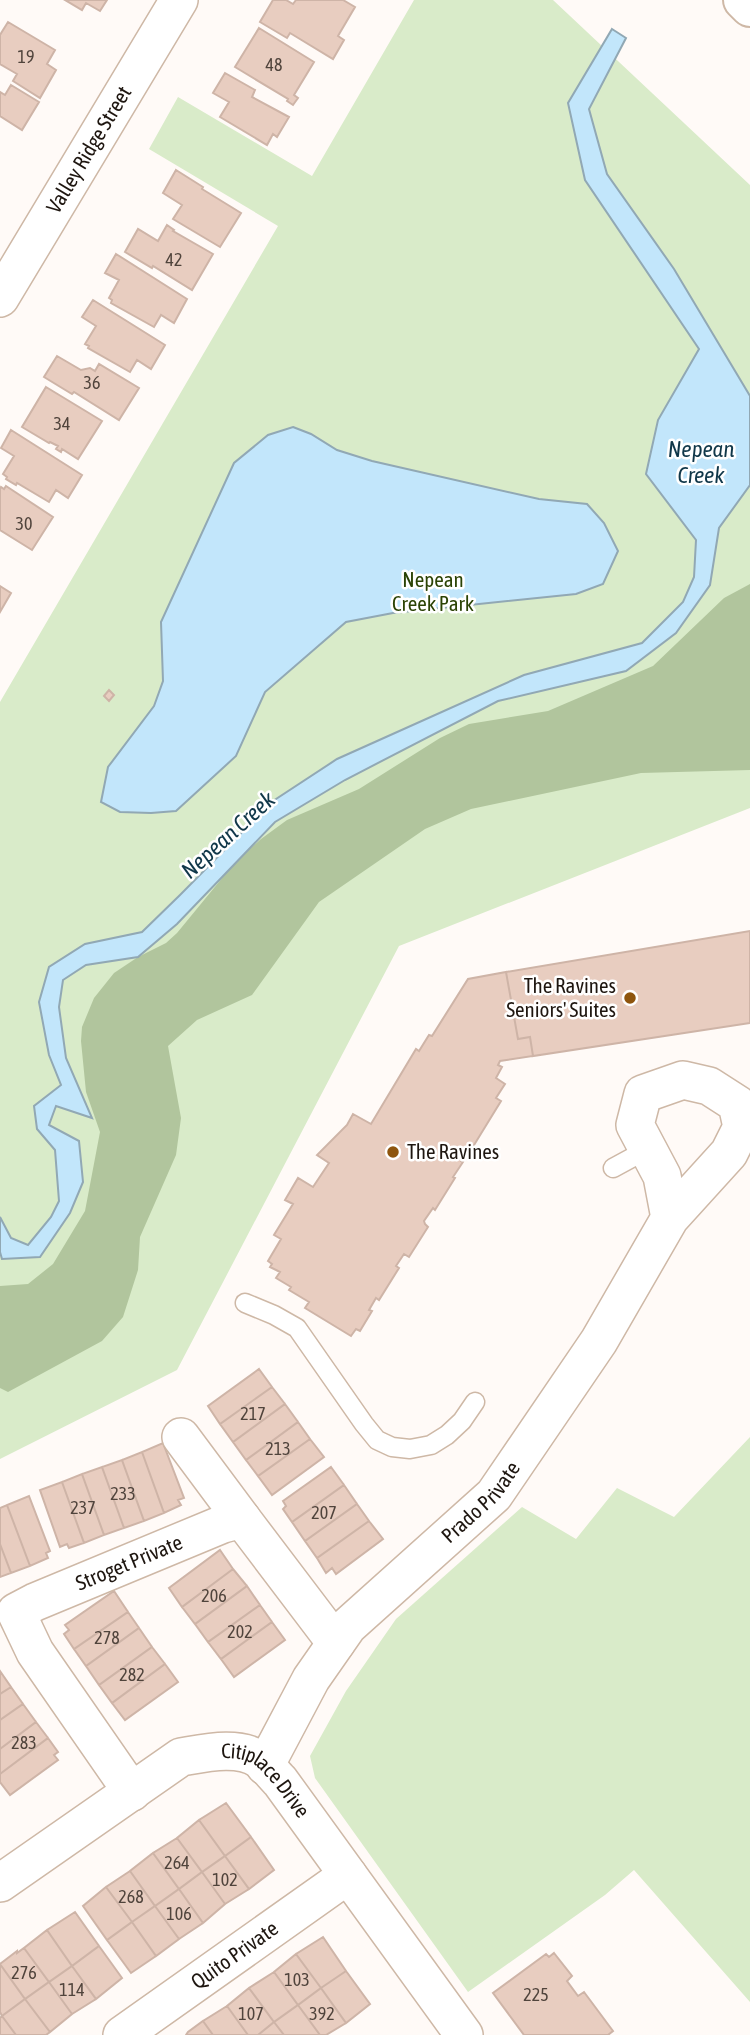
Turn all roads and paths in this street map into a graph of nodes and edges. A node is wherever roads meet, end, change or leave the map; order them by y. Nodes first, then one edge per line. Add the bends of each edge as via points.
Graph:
1 (179, 0) edge
2 (743, 0) edge
3 (750, 7) edge
4 (0, 298) edge
5 (648, 1149) junction
6 (613, 1168) dead end
7 (670, 1218) junction
8 (245, 1303) dead end
9 (475, 1402) dead end
10 (181, 1437) dead end
11 (242, 1519) junction
12 (8, 1615) edge
13 (337, 1643) junction
14 (265, 1766) junction
15 (132, 1792) junction
16 (348, 1875) junction
17 (0, 1883) edge
18 (456, 2033) edge
19 (122, 2035) edge

1 - 4 street, Valley Ridge Street
2 - 3 main road
5 - 6 lane
5 - 7 street, Prado Private via 662,1176
5 - 7 street, Prado Private via 635,1125 643,1094 683,1080 709,1086 737,1104 742,1127 729,1153
7 - 13 street, Prado Private via 599,1341 494,1495 348,1626
8 - 9 lane via 297,1328 364,1424 377,1440 392,1447 431,1445 462,1421
10 - 11 street
11 - 12 street, Stroget Private
11 - 13 street
12 - 15 street, Stroget Private
13 - 14 street, Prado Private via 311,1679
14 - 15 street, Citiplace Drive via 235,1752 181,1757
14 - 16 street, Citiplace Drive
15 - 17 street, Citiplace Drive
16 - 18 street, Citiplace Drive
16 - 19 street, Quito Private

